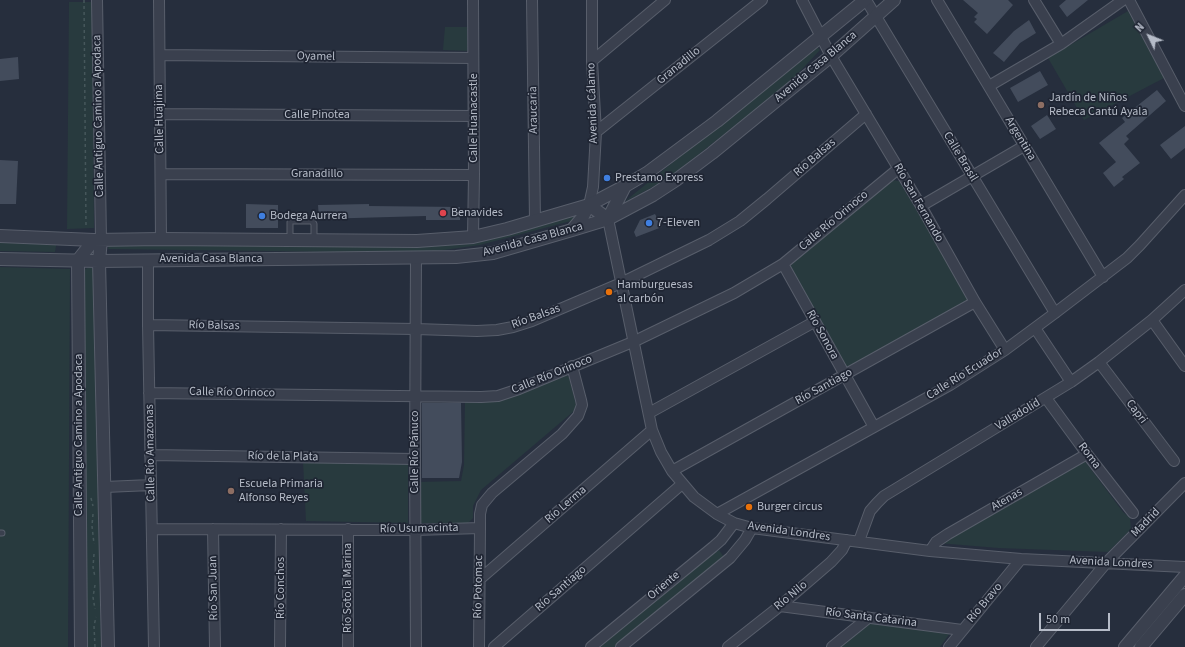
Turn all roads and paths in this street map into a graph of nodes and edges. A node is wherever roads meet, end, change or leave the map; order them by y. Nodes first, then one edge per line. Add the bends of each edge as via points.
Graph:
1 (84, 0) edge
2 (97, 0) edge
3 (159, 0) edge
4 (473, 0) edge
5 (532, 0) edge
6 (592, 0) edge
7 (665, 0) edge
8 (762, 0) edge
9 (802, 0) edge
10 (866, 0) edge
11 (894, 0) edge
12 (937, 0) edge
13 (1034, 0) edge
14 (1123, 0) edge
15 (1129, 0) edge
16 (876, 16) junction
17 (820, 36) junction
18 (1060, 44) junction
19 (160, 55) junction
20 (830, 56) junction
21 (473, 58) junction
22 (592, 61) junction
23 (988, 86) junction
24 (1185, 106) edge
25 (160, 114) junction
26 (866, 114) junction
27 (474, 116) junction
28 (596, 132) junction
29 (1024, 146) junction
30 (898, 169) junction
31 (161, 174) junction
32 (474, 175) junction
33 (972, 176) junction
34 (625, 186) junction
35 (1185, 195) edge
36 (589, 204) junction
37 (921, 206) junction
38 (608, 219) junction
39 (535, 221) junction
40 (86, 226) dead end
41 (572, 230) junction
42 (0, 236) edge
43 (98, 237) junction
44 (473, 237) junction
45 (57, 238) junction
46 (161, 239) junction
47 (456, 239) junction
48 (290, 240) junction
49 (314, 240) junction
50 (80, 256) junction
51 (456, 257) junction
52 (416, 258) junction
53 (0, 259) edge
54 (148, 260) junction
55 (99, 261) junction
56 (783, 264) junction
57 (1103, 277) junction
58 (621, 283) junction
59 (1185, 290) edge
60 (975, 302) junction
61 (1055, 313) junction
62 (1152, 320) junction
63 (814, 322) junction
64 (148, 325) junction
65 (1036, 328) junction
66 (416, 329) junction
67 (635, 341) junction
68 (1005, 350) junction
69 (1099, 362) junction
70 (572, 366) junction
71 (1185, 366) edge
72 (844, 376) junction
73 (1071, 382) junction
74 (149, 393) junction
75 (416, 395) junction
76 (1046, 398) junction
77 (649, 413) junction
78 (874, 427) junction
79 (652, 430) junction
80 (1087, 454) junction
81 (150, 455) junction
82 (415, 459) junction
83 (1174, 461) dead end
84 (672, 471) junction
85 (1185, 483) edge
86 (682, 484) junction
87 (151, 485) junction
88 (105, 487) junction
89 (90, 492) dead end
90 (1133, 513) dead end
91 (716, 514) junction
92 (734, 523) junction
93 (480, 528) junction
94 (752, 528) junction
95 (281, 529) junction
96 (348, 529) junction
97 (152, 530) junction
98 (213, 530) junction
99 (415, 530) junction
100 (847, 540) junction
101 (859, 541) junction
102 (930, 551) junction
103 (1021, 559) junction
104 (1107, 562) junction
105 (1185, 567) edge
106 (1185, 576) edge
107 (480, 579) junction
108 (1185, 595) edge
109 (780, 606) junction
110 (868, 618) junction
111 (962, 630) junction
112 (81, 647) edge
113 (95, 647) edge
114 (108, 647) edge
115 (154, 647) edge
116 (214, 647) edge
117 (280, 647) edge
118 (348, 647) edge
119 (416, 647) edge
120 (479, 647) edge
121 (494, 647) edge
122 (591, 647) edge
123 (621, 647) edge
124 (728, 647) edge
125 (832, 647) edge
126 (949, 647) edge
127 (1036, 647) edge
128 (1125, 647) edge
129 (1141, 647) edge

1 - 40 path
2 - 43 street, Calle Antiguo Camino a Apodaca
3 - 19 street, Calle Huajima
4 - 21 street, Calle Huanacastle
5 - 39 street, Araucaria
6 - 22 street, Avenida Cálamo
7 - 22 street
8 - 28 street, Granadillo
9 - 17 street, Río San Fernando
10 - 16 street, Calle Brasil
10 - 17 street, Avenida Casa Blanca
11 - 16 street, Avenida Casa Blanca
12 - 23 street, Argentina
13 - 18 street
14 - 18 street
15 - 24 street
16 - 20 street, Avenida Casa Blanca
16 - 33 street, Calle Brasil
17 - 20 street, Río San Fernando
17 - 34 street, Avenida Casa Blanca via 671,156
18 - 23 street
19 - 21 street, Oyamel
19 - 25 street, Calle Huajima
20 - 26 street, Río San Fernando
20 - 38 street, Avenida Casa Blanca via 676,180
21 - 27 street, Calle Huanacastle
22 - 28 street, Avenida Cálamo
23 - 29 street, Argentina
25 - 27 street, Calle Pinotea
25 - 31 street, Calle Huajima
26 - 30 street, Río San Fernando
26 - 58 street, Río Balsas via 740,221 710,240
27 - 32 street, Calle Huanacastle
28 - 36 street, Avenida Cálamo via 593,187
29 - 33 street
29 - 57 street, Argentina
30 - 37 street, Río San Fernando
30 - 56 street, Calle Río Orinoco
31 - 32 street, Granadillo
31 - 46 street, Calle Huajima
32 - 44 street, Calle Huanacastle
33 - 37 street
33 - 61 street, Calle Brasil
34 - 36 street, Avenida Casa Blanca
34 - 38 street
35 - 57 street, Calle Río Ecuador via 1140,245
36 - 38 street
36 - 39 street, Avenida Casa Blanca
36 - 41 street
37 - 60 street, Río San Fernando
38 - 41 street, Avenida Casa Blanca
38 - 58 street, Avenida Londres
39 - 44 street, Avenida Casa Blanca
41 - 51 street, Avenida Casa Blanca via 493,253
42 - 45 street, Avenida Casa Blanca
43 - 45 street, Avenida Casa Blanca
43 - 46 street, Avenida Casa Blanca
43 - 50 street
43 - 55 street, Calle Antiguo Camino a Apodaca
44 - 47 street, Avenida Casa Blanca
45 - 50 street
46 - 48 street, Avenida Casa Blanca
47 - 49 street, Avenida Casa Blanca via 417,242
47 - 51 street via 452,248
48 - 49 street, Avenida Casa Blanca
48 - 49 lane via 292,221 313,222
50 - 53 street
50 - 55 street
50 - 112 street, Calle Antiguo Camino a Apodaca
51 - 52 street, Avenida Casa Blanca
52 - 54 street, Avenida Casa Blanca
52 - 66 street, Calle Río Pánuco
54 - 55 street, Avenida Casa Blanca
54 - 64 street, Calle Río Amazonas
55 - 88 street, Calle Antiguo Camino a Apodaca
56 - 63 street, Río Sonora
56 - 67 street, Calle Río Orinoco via 734,293
57 - 61 street, Calle Río Ecuador
58 - 66 street, Río Balsas via 513,327 477,331
58 - 67 street, Avenida Londres
59 - 62 street, Valladolid
60 - 68 street, Río San Fernando
60 - 72 street, Río Santiago
61 - 65 street, Calle Río Ecuador
62 - 69 street, Valladolid
62 - 71 street
63 - 72 street, Río Sonora
63 - 77 street
64 - 66 street, Río Balsas
64 - 74 street, Calle Río Amazonas
65 - 68 street, Calle Río Ecuador
65 - 73 street
66 - 75 street, Calle Río Pánuco
67 - 70 street, Calle Río Orinoco
67 - 77 street, Avenida Londres
68 - 78 street, Calle Río Ecuador via 950,385
69 - 73 street, Valladolid
69 - 83 street, Capri
70 - 75 street, Calle Río Orinoco via 498,396
70 - 93 street via 582,400 578,416 562,434 486,499 481,510
72 - 78 street, Río Sonora
72 - 84 street, Río Santiago
73 - 76 street, Valladolid
74 - 75 street, Calle Río Orinoco
74 - 81 street, Calle Río Amazonas
75 - 82 street, Calle Río Pánuco
76 - 80 street, Roma
76 - 101 street, Valladolid via 884,496 870,511
77 - 79 street, Avenida Londres
78 - 91 street, Calle Río Ecuador
79 - 84 street, Avenida Londres
79 - 107 street, Río Lerma
80 - 90 street, Roma
80 - 102 street, Atenas via 948,534 936,542
81 - 82 street, Río de la Plata
81 - 87 street, Calle Río Amazonas
82 - 99 street, Calle Río Pánuco
84 - 86 street, Avenida Londres
85 - 104 street, Madrid
86 - 91 street, Avenida Londres
86 - 121 street, Río Santiago
87 - 88 street
87 - 97 street, Calle Río Amazonas
88 - 114 street, Calle Antiguo Camino a Apodaca
89 - 113 path via 94,509 92,526 96,582 93,597 96,614
91 - 92 street, Avenida Londres
92 - 94 street, Avenida Londres
92 - 122 street, Oriente via 713,547
93 - 99 street, Río Usumacinta
93 - 107 street, Río Potomac
94 - 100 street, Avenida Londres
94 - 123 street, Oriente via 730,558
95 - 96 street, Río Usumacinta
95 - 98 street, Río Usumacinta
95 - 117 street, Río Conchos
96 - 99 street, Río Usumacinta
96 - 118 street, Río Soto la Marina
97 - 98 street, Río Usumacinta
97 - 115 street, Calle Río Amazonas
98 - 116 street, Río San Juan
99 - 119 street, Calle Río Pánuco
100 - 101 street, Avenida Londres
100 - 109 street, Río Nilo via 838,556
101 - 102 street, Avenida Londres
102 - 103 street, Avenida Londres
103 - 104 street, Avenida Londres
103 - 111 street, Río Bravo
104 - 105 street, Avenida Londres
104 - 127 street, Madrid
106 - 128 street
107 - 120 street, Río Potomac
108 - 129 street
109 - 110 street, Río Santa Catarina
109 - 124 street, Río Nilo
110 - 111 street, Río Santa Catarina
110 - 125 street
111 - 126 street, Río Bravo

